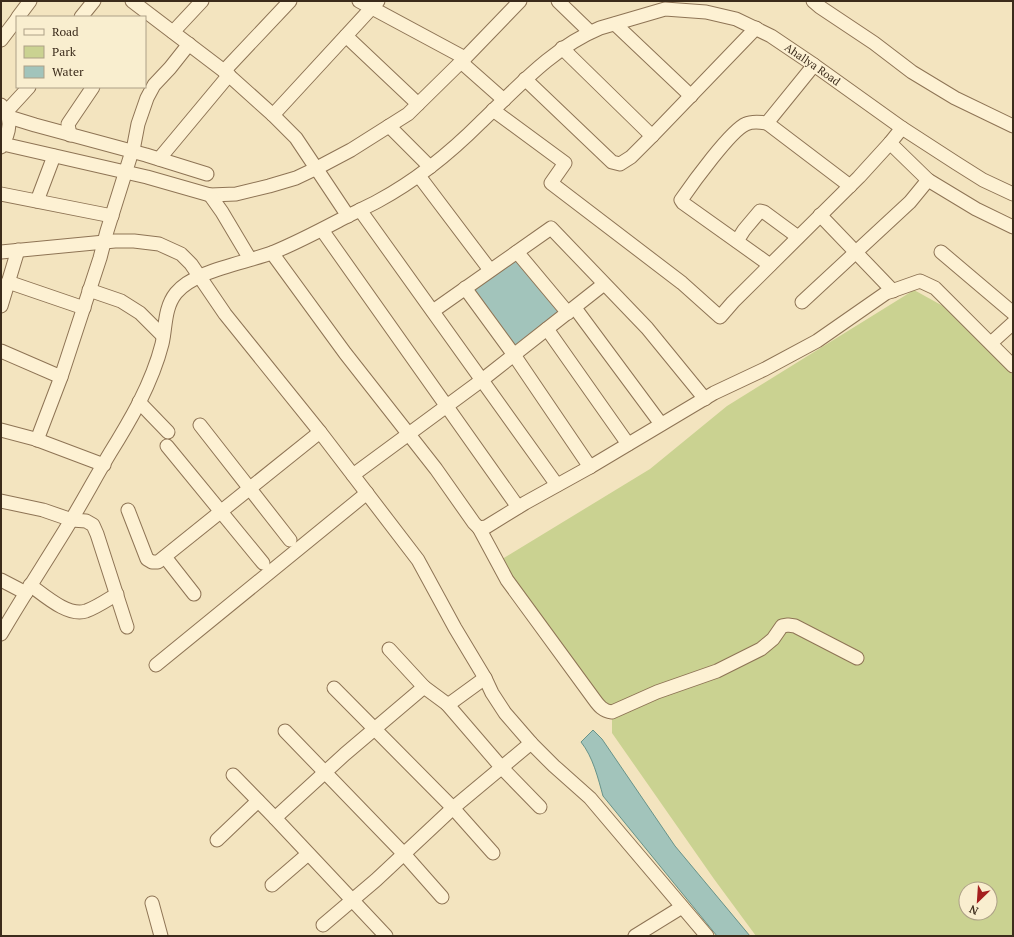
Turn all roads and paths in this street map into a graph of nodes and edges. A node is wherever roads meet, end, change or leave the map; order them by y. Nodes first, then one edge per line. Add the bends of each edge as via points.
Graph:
1 (30, 1) edge
2 (94, 1) edge
3 (132, 1) edge
4 (202, 1) edge
5 (290, 1) edge
6 (359, 1) edge
7 (520, 1) edge
8 (558, 1) edge
9 (813, 1) edge
10 (374, 5) edge
11 (667, 5) edge
12 (19, 16) edge
13 (82, 16) edge
14 (148, 17) edge
15 (16, 21) edge
16 (615, 24) junction
17 (756, 28) junction
18 (173, 32) junction
19 (590, 32) junction
20 (346, 36) junction
21 (1, 40) edge
22 (189, 44) junction
23 (562, 48) junction
24 (463, 60) junction
25 (814, 65) junction
26 (226, 73) junction
27 (525, 79) junction
28 (28, 88) edge
29 (91, 88) edge
30 (691, 96) junction
31 (504, 100) junction
32 (418, 104) junction
33 (493, 110) junction
34 (6, 111) edge
35 (273, 115) junction
36 (767, 123) junction
37 (389, 126) junction
38 (1013, 126) edge
39 (902, 128) junction
40 (70, 135) junction
41 (652, 136) junction
42 (890, 143) junction
43 (2, 146) edge
44 (132, 152) junction
45 (54, 156) junction
46 (159, 159) junction
47 (430, 167) junction
48 (317, 168) junction
49 (125, 172) junction
50 (207, 174) dead end
51 (419, 176) junction
52 (928, 180) junction
53 (850, 186) junction
54 (1, 194) edge
55 (1013, 194) edge
56 (210, 195) junction
57 (36, 201) junction
58 (360, 210) junction
59 (820, 215) junction
60 (112, 216) junction
61 (348, 216) junction
62 (1013, 227) edge
63 (322, 230) junction
64 (798, 237) junction
65 (737, 241) junction
66 (104, 242) junction
67 (18, 250) junction
68 (1, 252) edge
69 (517, 252) junction
70 (941, 252) dead end
71 (272, 253) junction
72 (856, 253) junction
73 (250, 259) junction
74 (770, 265) junction
75 (490, 270) junction
76 (200, 276) junction
77 (8, 282) junction
78 (604, 284) junction
79 (465, 288) junction
80 (90, 290) junction
81 (893, 291) junction
82 (802, 302) dead end
83 (1, 306) edge
84 (84, 308) junction
85 (571, 310) junction
86 (433, 311) junction
87 (1013, 313) edge
88 (1013, 323) edge
89 (547, 329) junction
90 (163, 336) junction
91 (991, 343) junction
92 (1, 351) edge
93 (514, 355) junction
94 (1013, 366) edge
95 (61, 377) junction
96 (482, 380) junction
97 (705, 399) junction
98 (139, 402) junction
99 (447, 406) junction
100 (662, 424) junction
101 (200, 425) dead end
102 (1, 430) edge
103 (168, 432) dead end
104 (320, 432) junction
105 (409, 433) junction
106 (37, 440) junction
107 (628, 444) junction
108 (167, 446) dead end
109 (104, 465) junction
110 (590, 467) junction
111 (352, 475) junction
112 (557, 485) junction
113 (250, 489) junction
114 (367, 493) junction
115 (1, 501) edge
116 (518, 507) junction
117 (128, 510) dead end
118 (222, 512) junction
119 (72, 520) junction
120 (479, 528) junction
121 (290, 540) dead end
122 (165, 557) junction
123 (263, 563) dead end
124 (1, 580) edge
125 (28, 589) junction
126 (116, 594) junction
127 (194, 594) dead end
128 (127, 627) dead end
129 (1, 634) edge
130 (388, 649) dead end
131 (857, 658) dead end
132 (156, 665) dead end
133 (485, 678) junction
134 (424, 687) junction
135 (334, 688) dead end
136 (446, 704) junction
137 (374, 729) junction
138 (284, 731) dead end
139 (531, 743) junction
140 (502, 768) junction
141 (324, 772) junction
142 (233, 775) dead end
143 (258, 801) junction
144 (540, 807) dead end
145 (453, 808) junction
146 (275, 818) junction
147 (217, 840) dead end
148 (494, 853) dead end
149 (308, 854) junction
150 (404, 854) junction
151 (272, 885) dead end
152 (442, 897) dead end
153 (352, 901) junction
154 (152, 903) dead end
155 (682, 907) junction
156 (323, 925) dead end
157 (161, 936) edge
158 (386, 936) edge
159 (635, 936) edge
160 (707, 936) edge

1 - 12 street
2 - 13 street
3 - 14 street
4 - 18 street
5 - 26 street
6 - 10 street
7 - 24 street
8 - 19 street
9 - 38 street via 912,72 955,98
10 - 20 street
10 - 24 street
11 - 16 street, Ahallya Road
11 - 17 street, Ahallya Road via 736,19
14 - 18 street
15 - 21 street
16 - 19 street, Ahallya Road
16 - 30 street
17 - 25 street, Ahallya Road
17 - 30 street
18 - 22 street
19 - 23 street, Ahallya Road
20 - 32 street
20 - 35 street
22 - 26 street
22 - 44 street via 154,85 138,124
23 - 27 street, Ahallya Road
23 - 41 street
24 - 31 street
24 - 32 street
25 - 36 street
25 - 39 street, Ahallya Road
26 - 35 street
26 - 46 street
27 - 31 street, Ahallya Road
27 - 41 street via 612,162 620,164
28 - 34 street
29 - 40 street via 68,124
30 - 41 street
31 - 33 street, Ahallya Road
32 - 37 street
33 - 47 street, Ahallya Road via 461,142
33 - 74 street via 565,163 551,183 682,283 720,317
34 - 40 street
34 - 43 street via 9,130
35 - 48 street via 296,138
36 - 53 street
36 - 65 street via 747,123 741,126 680,200
37 - 47 street
37 - 48 street
39 - 42 street
39 - 55 street, Ahallya Road via 983,180
40 - 44 street
42 - 52 street
42 - 53 street
43 - 45 street
44 - 46 street
44 - 49 street
45 - 49 street
45 - 57 street
46 - 50 street
47 - 51 street, Ahallya Road
48 - 56 street via 270,186 236,194
48 - 61 street
49 - 56 street
49 - 60 street
51 - 58 street, Ahallya Road
51 - 75 street
52 - 62 street via 976,209
52 - 72 street via 910,202
53 - 59 street
54 - 57 street
56 - 73 street
57 - 60 street
58 - 61 street, Ahallya Road
58 - 86 street
59 - 64 street
59 - 72 street
60 - 66 street
61 - 63 street, Ahallya Road
63 - 71 street, Ahallya Road
63 - 99 street
64 - 65 street via 760,211
64 - 74 street
65 - 74 street
66 - 67 street
66 - 76 street via 134,241 159,244 181,254
66 - 80 street
67 - 68 street
67 - 77 street
69 - 75 street
69 - 78 street via 551,228
69 - 85 street
70 - 87 street
71 - 73 street, Ahallya Road
71 - 105 street via 331,334
72 - 81 street
72 - 82 street
73 - 76 street, Ahallya Road
75 - 79 street
76 - 90 street, Ahallya Road via 182,286 173,296 166,311
76 - 104 street via 225,314
77 - 83 street
77 - 84 street
78 - 85 street
78 - 97 street via 647,328
79 - 86 street
79 - 93 street
80 - 84 street
80 - 90 street via 121,301 140,313
81 - 91 street via 920,281 935,288
81 - 97 street via 886,293 817,341
84 - 95 street
85 - 89 street
85 - 100 street
86 - 96 street
88 - 91 street
89 - 93 street
89 - 107 street
90 - 98 street, Ahallya Road via 152,374
91 - 94 street
92 - 95 street
93 - 96 street
93 - 110 street
95 - 106 street
96 - 99 street
96 - 112 street
97 - 100 street
98 - 103 street
98 - 109 street, Ahallya Road
99 - 105 street
99 - 116 street
100 - 107 street
101 - 113 street
102 - 106 street
104 - 111 street
104 - 113 street
105 - 111 street
105 - 120 street
106 - 109 street
107 - 110 street
108 - 118 street
109 - 119 street, Ahallya Road
110 - 112 street
111 - 114 street
112 - 116 street
113 - 118 street
113 - 121 street
114 - 132 street
114 - 133 street via 418,560
115 - 119 street via 43,510
116 - 120 street via 486,528
117 - 122 street via 147,559 158,562
118 - 122 street
118 - 123 street
119 - 125 street, Ahallya Road
119 - 126 street via 86,521 93,525
120 - 131 street via 507,580 594,699 606,711 612,712 657,692 723,668 761,649 782,626 795,626
122 - 127 street
124 - 125 street
125 - 126 street via 63,608 78,612 92,608
125 - 129 street, Ahallya Road
126 - 128 street
130 - 134 street
133 - 136 street
133 - 139 street via 505,713
134 - 136 street
134 - 137 street
135 - 137 street
136 - 140 street
137 - 141 street
137 - 145 street
138 - 141 street
139 - 140 street
139 - 155 street via 590,798
140 - 144 street
140 - 145 street
141 - 146 street
141 - 150 street
142 - 143 street
143 - 146 street
143 - 147 street
145 - 148 street
145 - 150 street
146 - 149 street
149 - 151 street
149 - 153 street
150 - 152 street
150 - 153 street
153 - 156 street
153 - 158 street
154 - 157 street
155 - 159 street
155 - 160 street

